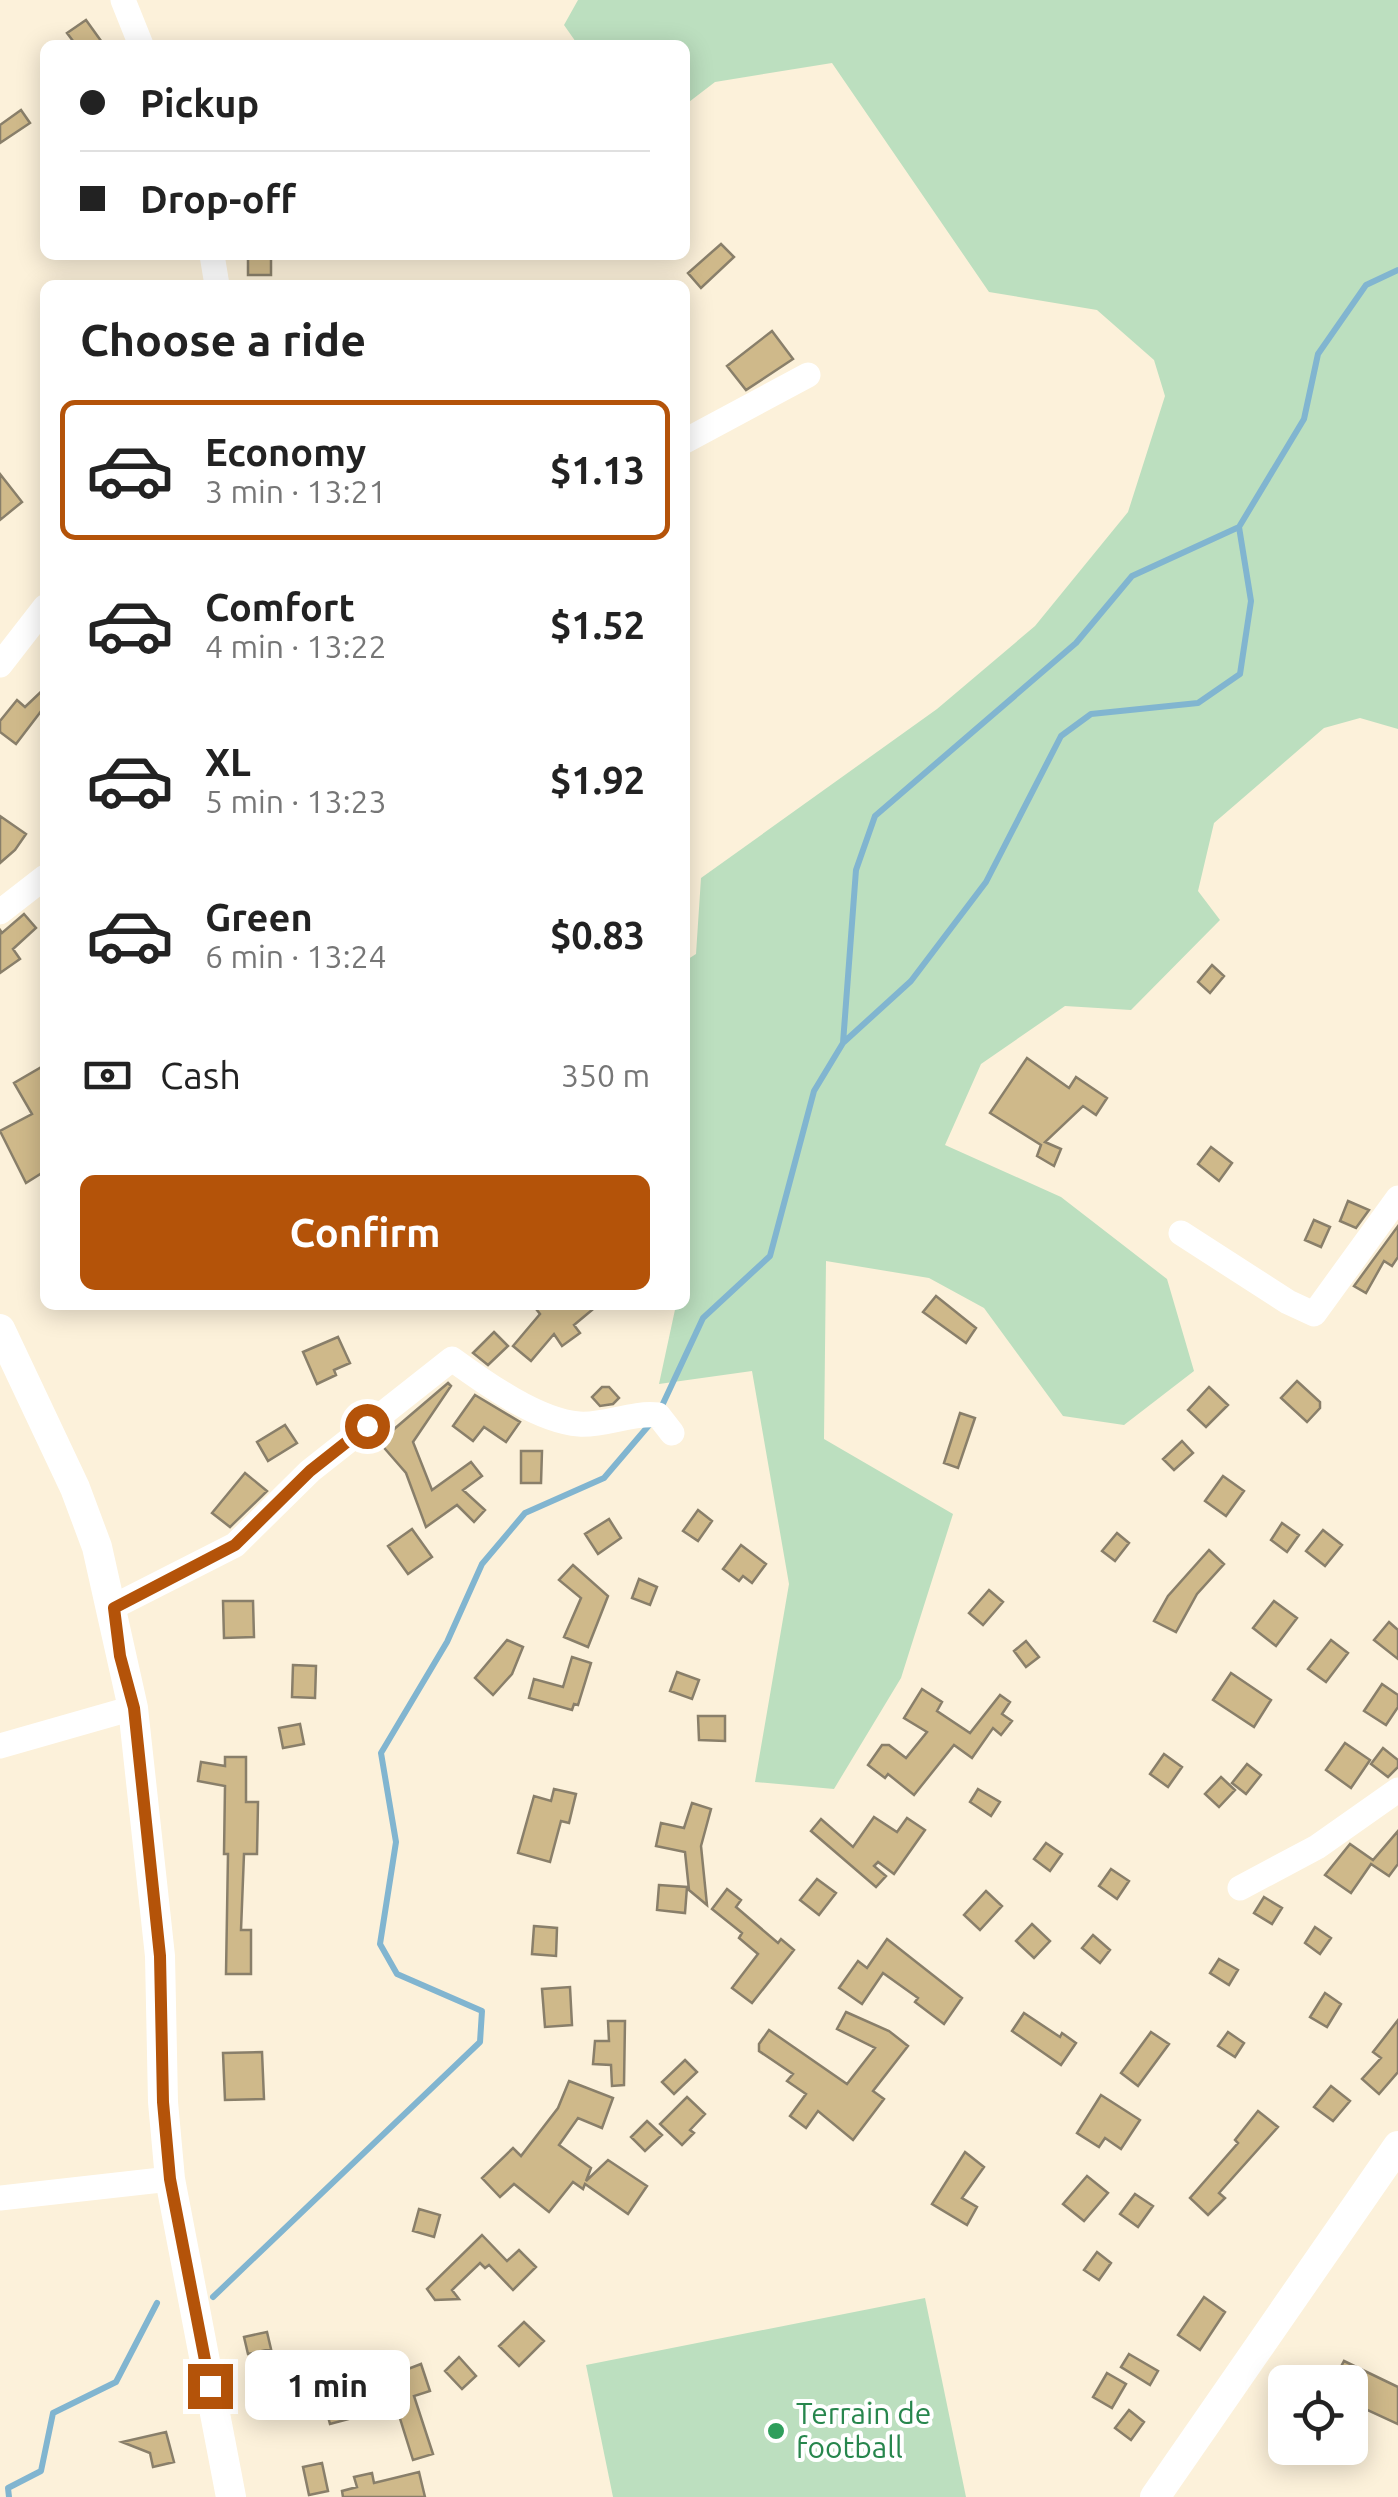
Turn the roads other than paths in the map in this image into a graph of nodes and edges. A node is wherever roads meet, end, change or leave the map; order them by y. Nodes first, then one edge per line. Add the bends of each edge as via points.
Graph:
1 (124, 0) edge
2 (139, 40) edge
3 (808, 375) dead end
4 (690, 437) edge
5 (40, 614) edge
6 (0, 664) edge
7 (40, 880) edge
8 (0, 912) edge
9 (1398, 1198) edge
10 (1181, 1233) dead end
11 (0, 1328) edge
12 (672, 1433) dead end
13 (114, 1608) junction
14 (134, 1708) junction
15 (0, 1746) edge
16 (1398, 1790) edge
17 (1240, 1888) dead end
18 (1394, 2162) edge
19 (170, 2179) junction
20 (0, 2198) edge
21 (231, 2497) edge
22 (1155, 2497) edge

1 - 2 street
3 - 4 street
5 - 6 street
7 - 8 street
9 - 10 street via 1314,1314
11 - 13 main road via 75,1488
12 - 13 street via 658,1415 644,1413 580,1424 559,1419 500,1394 452,1360 310,1471 235,1545
13 - 14 main road
14 - 15 street
14 - 19 main road via 160,1956
16 - 17 street via 1317,1847
18 - 22 main road
19 - 20 street
19 - 21 main road

